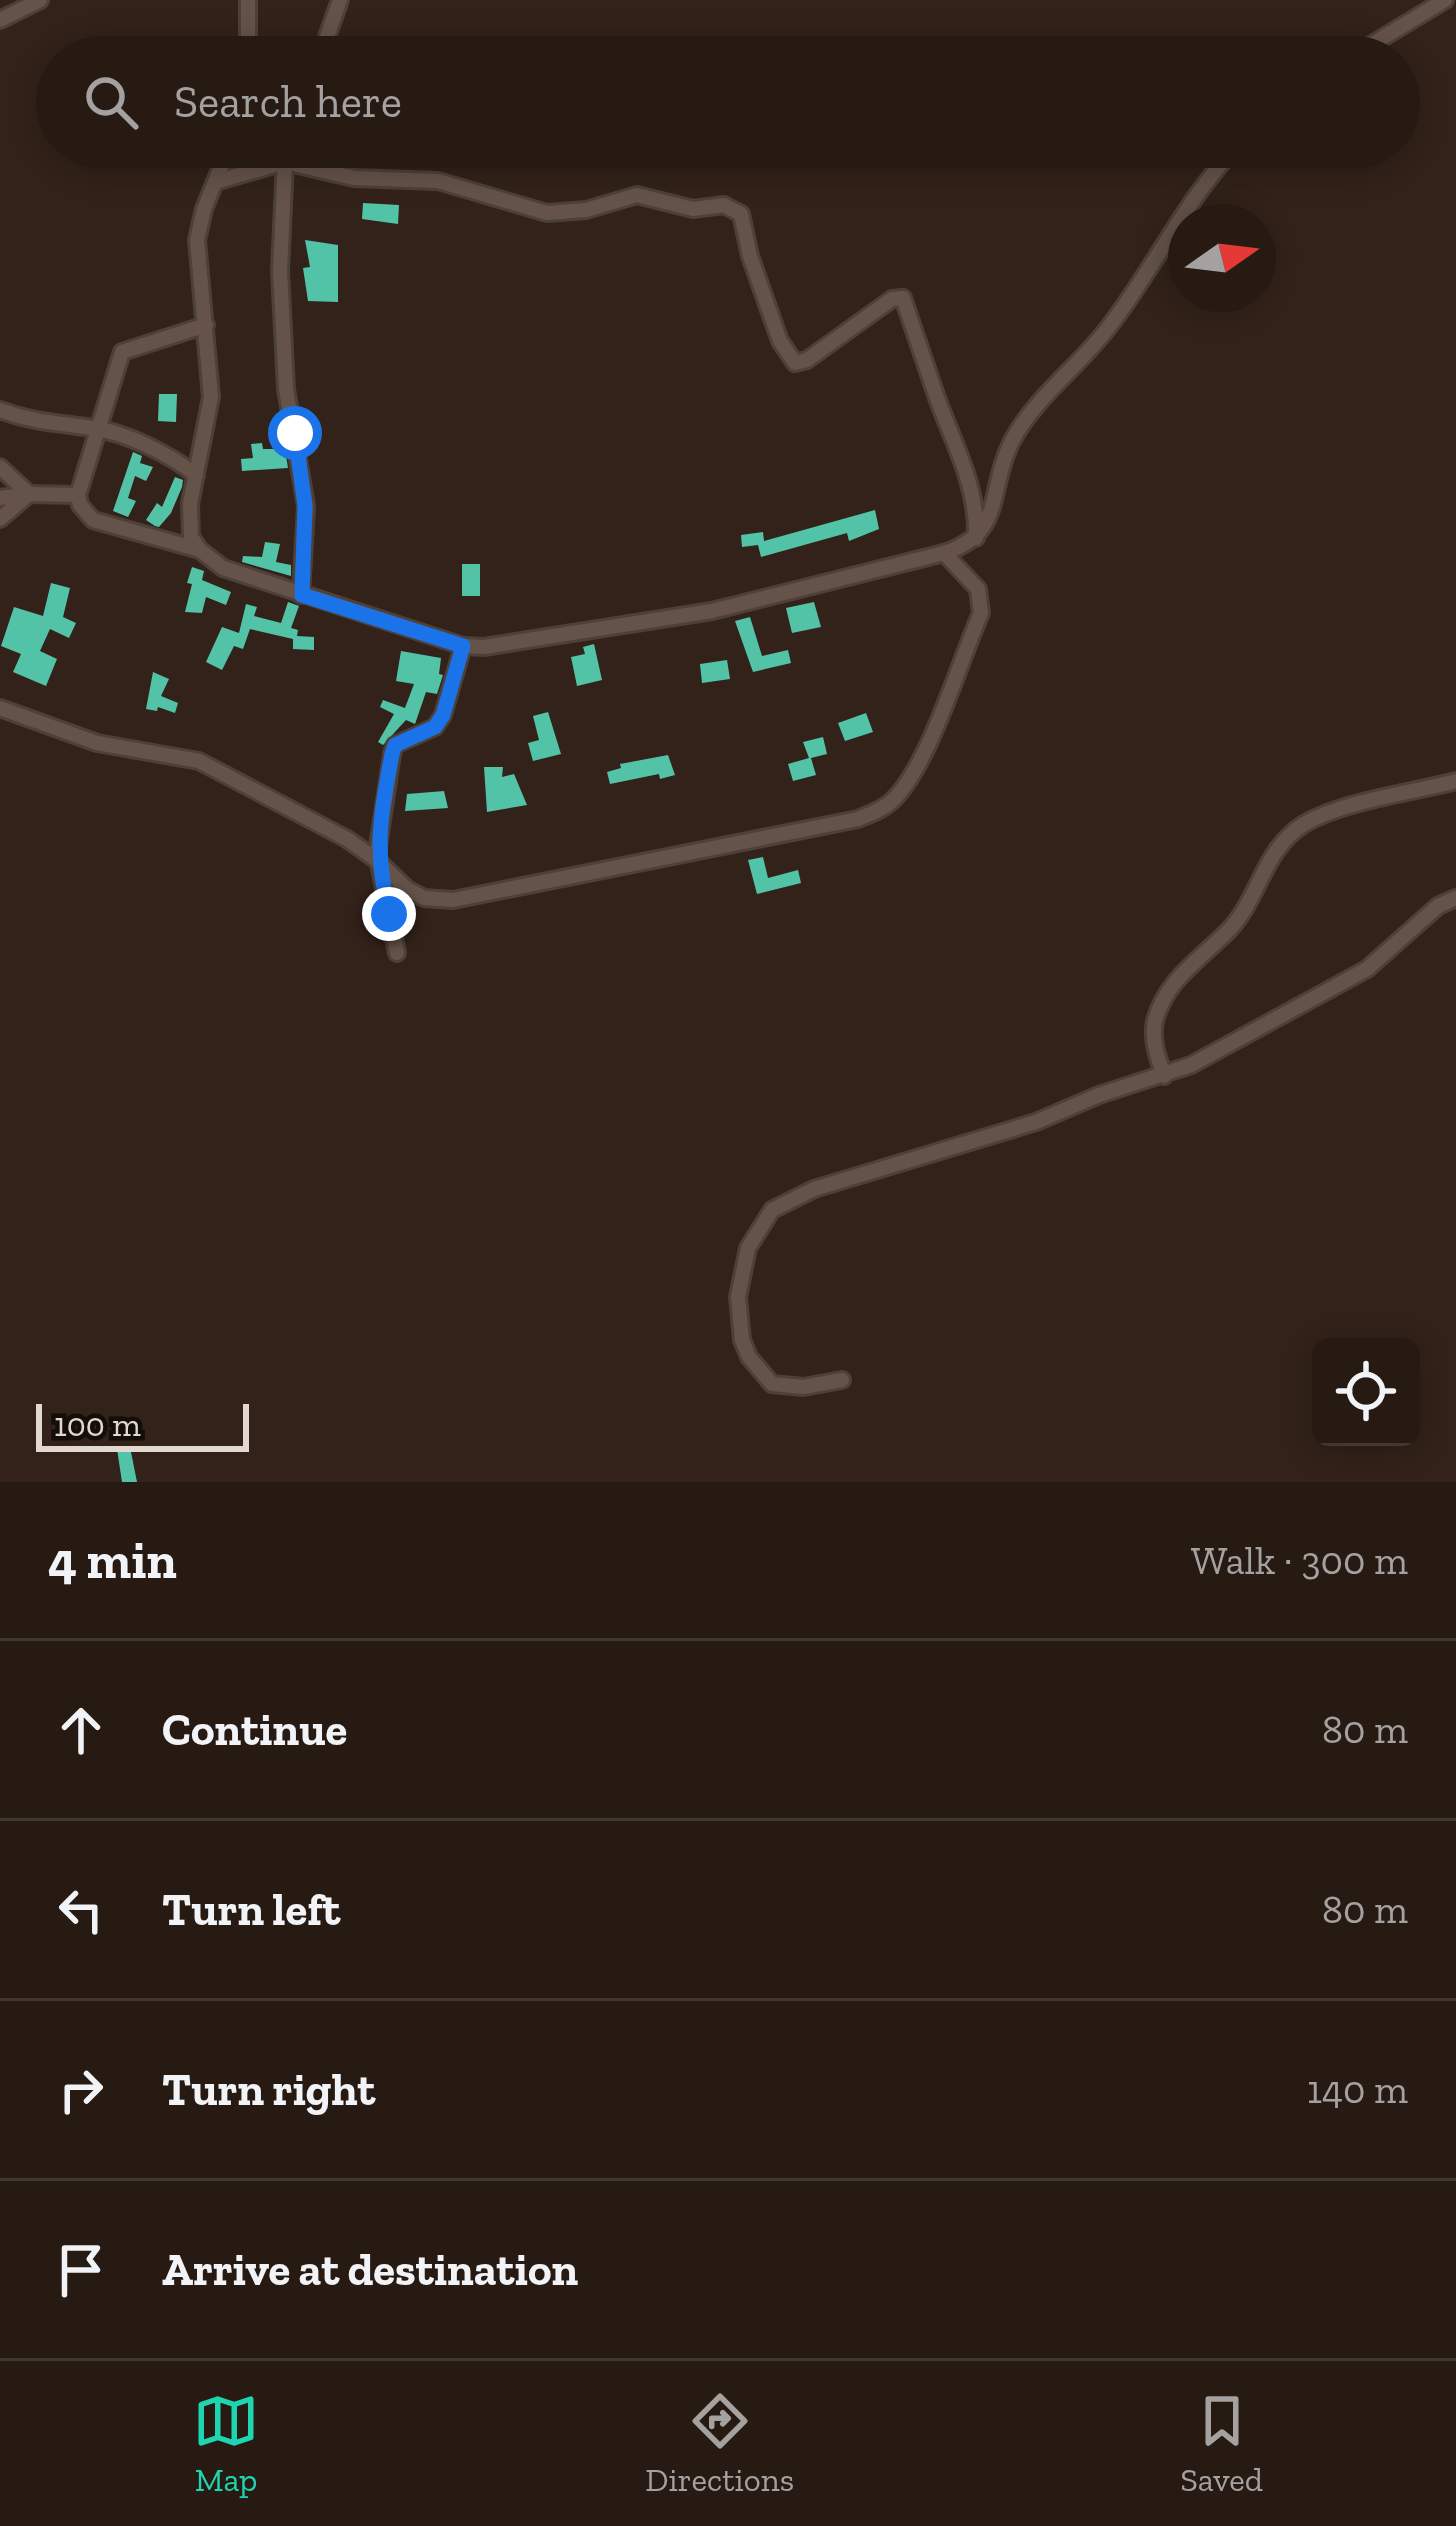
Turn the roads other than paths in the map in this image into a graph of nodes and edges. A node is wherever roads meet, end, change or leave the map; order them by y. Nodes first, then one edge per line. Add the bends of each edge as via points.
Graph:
1 (40, 0) edge
2 (248, 0) edge
3 (340, 0) edge
4 (1445, 0) edge
5 (0, 20) edge
6 (248, 36) edge
7 (327, 36) edge
8 (1386, 36) edge
9 (221, 168) edge
10 (252, 168) edge
11 (287, 168) edge
12 (326, 168) edge
13 (1219, 168) edge
14 (215, 182) junction
15 (206, 325) junction
16 (0, 410) edge
17 (96, 428) junction
18 (0, 466) edge
19 (196, 475) junction
20 (29, 494) junction
21 (78, 495) junction
22 (0, 498) edge
23 (0, 519) edge
24 (976, 538) junction
25 (200, 550) junction
26 (944, 553) junction
27 (302, 595) junction
28 (463, 646) junction
29 (0, 708) edge
30 (1456, 781) edge
31 (378, 861) junction
32 (1456, 898) edge
33 (398, 953) dead end
34 (1163, 1076) junction
35 (842, 1380) dead end

1 - 5 street
2 - 6 street
3 - 7 street
4 - 8 street
9 - 14 street
10 - 14 street
11 - 27 street via 280,271 286,389 304,485
12 - 24 street via 354,178 438,181 547,214 637,195 735,209 795,363 903,298 959,446
13 - 24 street via 1118,315 1014,437 990,518
14 - 15 street via 197,241
15 - 17 street via 122,352
15 - 19 street via 211,397
16 - 17 street via 40,424
17 - 19 street
17 - 21 street
18 - 20 street
19 - 25 street via 188,520
20 - 21 street
20 - 22 street
20 - 23 street
21 - 25 street via 93,520
24 - 26 street
25 - 27 street via 223,568
26 - 28 street via 712,611
26 - 31 street via 978,589 981,613 917,765 878,812 453,900 406,889
27 - 28 street
28 - 31 street via 435,727 395,745
29 - 31 street via 97,743 199,761
30 - 34 street via 1322,815 1274,850 1232,926 1162,1003 1154,1026
31 - 33 street
32 - 34 street via 1367,969
34 - 35 street via 814,1189 772,1210 741,1275 748,1358 772,1384

